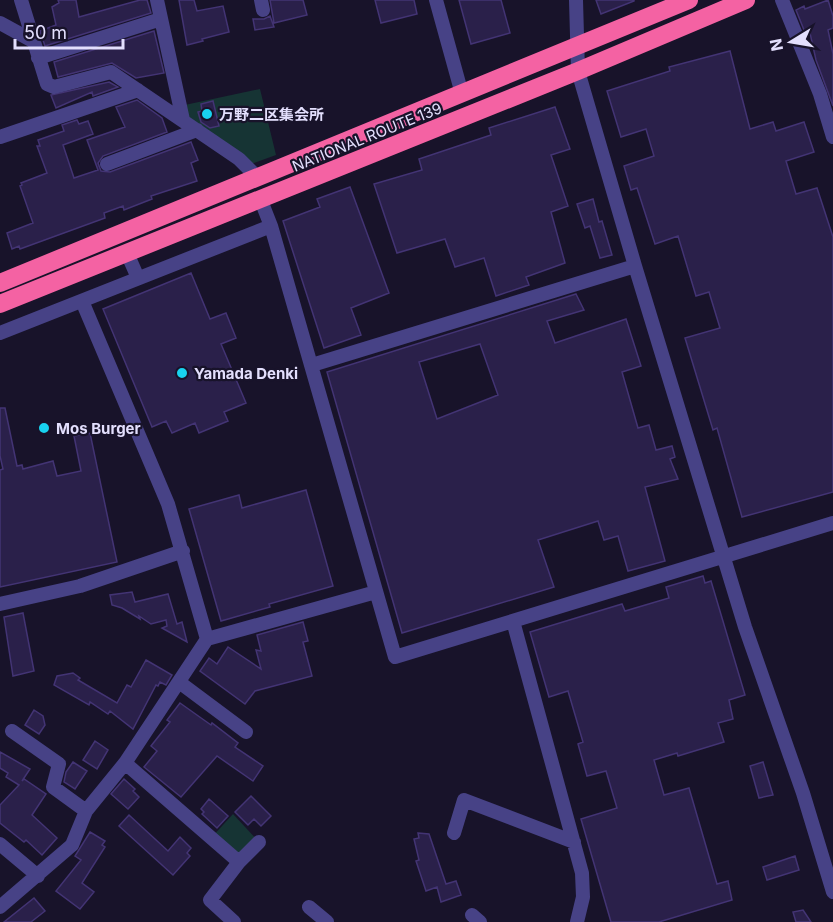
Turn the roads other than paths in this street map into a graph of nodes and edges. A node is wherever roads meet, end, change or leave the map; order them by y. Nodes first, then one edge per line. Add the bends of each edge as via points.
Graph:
1 (21, 0) edge
2 (157, 0) edge
3 (436, 0) edge
4 (576, 0) edge
5 (689, 0) edge
6 (746, 0) edge
7 (782, 0) edge
8 (161, 18) junction
9 (0, 23) edge
10 (33, 40) junction
11 (576, 47) junction
12 (38, 58) junction
13 (578, 71) junction
14 (138, 90) junction
15 (462, 94) junction
16 (183, 120) junction
17 (197, 130) junction
18 (832, 133) edge
19 (0, 137) edge
20 (107, 164) dead end
21 (257, 177) junction
22 (260, 198) junction
23 (271, 226) junction
24 (127, 253) junction
25 (635, 266) junction
26 (138, 278) junction
27 (0, 283) edge
28 (82, 301) junction
29 (0, 304) edge
30 (0, 333) edge
31 (312, 365) junction
32 (833, 523) edge
33 (183, 551) junction
34 (724, 557) junction
35 (376, 592) junction
36 (0, 604) edge
37 (513, 621) junction
38 (207, 639) junction
39 (179, 682) junction
40 (12, 731) dead end
41 (246, 732) dead end
42 (125, 763) junction
43 (86, 811) junction
44 (454, 833) dead end
45 (259, 842) dead end
46 (574, 842) junction
47 (0, 844) edge
48 (239, 862) junction
49 (38, 876) junction
50 (833, 892) edge
51 (0, 907) edge
52 (309, 907) dead end
53 (234, 922) edge
54 (327, 922) edge
55 (577, 922) edge

1 - 10 street
2 - 8 street
3 - 15 street
4 - 11 street
5 - 11 highway, NATIONAL ROUTE 139
6 - 13 highway, NATIONAL ROUTE 139
7 - 18 street
8 - 12 street
8 - 16 street
9 - 10 street
10 - 12 street
11 - 13 street
11 - 15 highway, NATIONAL ROUTE 139
12 - 14 street via 47,84 54,87 111,72
13 - 22 highway, NATIONAL ROUTE 139
13 - 25 street
14 - 16 street
14 - 19 street
15 - 21 highway, NATIONAL ROUTE 139
16 - 17 street
17 - 20 street
17 - 21 street via 239,159
21 - 27 highway, NATIONAL ROUTE 139
22 - 23 street
22 - 24 highway, NATIONAL ROUTE 139
23 - 26 street
23 - 31 street
24 - 26 street
24 - 29 highway, NATIONAL ROUTE 139
25 - 31 street
25 - 34 street
26 - 28 street
28 - 30 street
28 - 33 street via 168,504
31 - 35 street
32 - 34 street
33 - 36 street via 81,586
33 - 38 street
34 - 37 street
34 - 50 street
35 - 37 street via 395,657
35 - 38 street
37 - 46 street
38 - 39 street
39 - 41 street
39 - 42 street
40 - 43 street via 59,764 52,787
42 - 43 street
42 - 48 street
43 - 49 street via 72,845
44 - 46 street via 457,798
45 - 48 street
46 - 55 street via 583,897
47 - 49 street
48 - 53 street via 210,900
49 - 51 street
52 - 54 street

